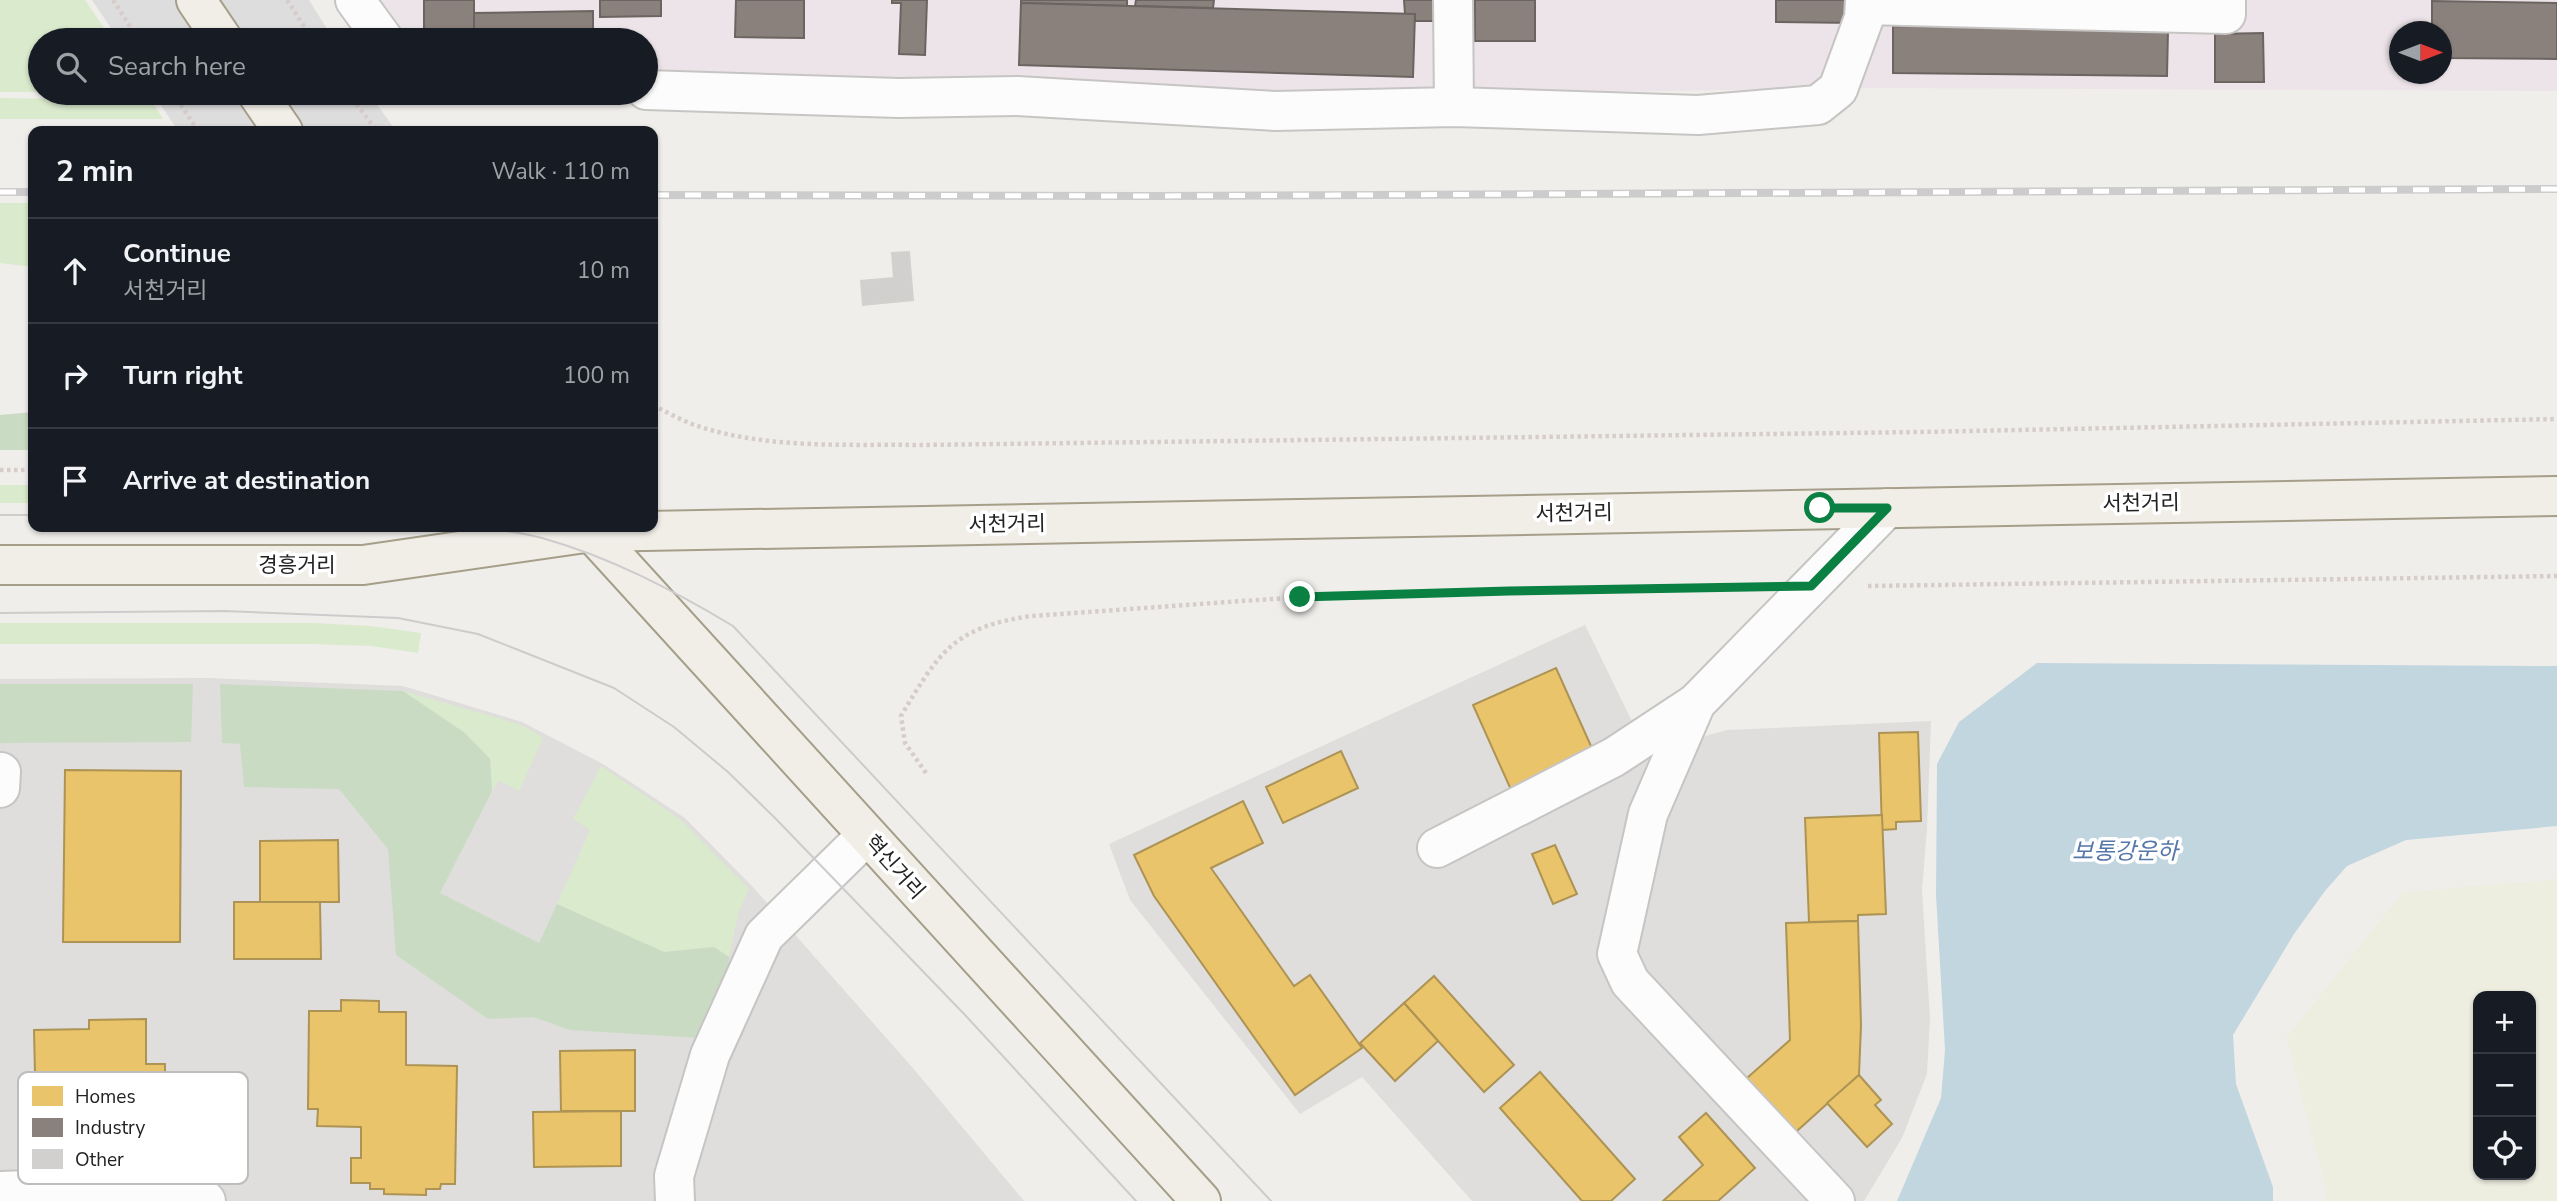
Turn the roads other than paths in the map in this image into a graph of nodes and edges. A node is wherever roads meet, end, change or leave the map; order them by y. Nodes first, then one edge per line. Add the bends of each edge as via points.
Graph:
1 (196, 0) edge
2 (355, 0) edge
3 (1453, 0) edge
4 (2226, 0) edge
5 (1865, 3) edge
6 (215, 28) edge
7 (375, 28) edge
8 (658, 90) edge
9 (265, 105) edge
10 (1454, 107) junction
11 (280, 126) edge
12 (2557, 496) edge
13 (1887, 508) junction
14 (658, 528) edge
15 (571, 532) edge
16 (593, 532) edge
17 (0, 565) edge
18 (1696, 703) junction
19 (866, 836) junction
20 (1437, 848) dead end
21 (0, 1191) edge
22 (206, 1201) edge
23 (675, 1201) edge
24 (1201, 1201) edge
25 (1835, 1201) edge

1 - 6 main road
2 - 7 street
3 - 10 street
4 - 5 street via 2226,13
5 - 10 street via 1864,18 1838,89 1818,105 1698,115
8 - 10 street via 899,98 1017,96 1275,111
9 - 11 main road
12 - 13 main road, 서천거리
13 - 14 main road, 서천거리
13 - 18 street
15 - 17 main road, 경흥거리 via 363,565
16 - 19 main road, 혁신거리
18 - 20 street via 1614,757
18 - 25 street via 1648,814 1617,954 1630,982
19 - 23 street via 764,936 710,1055 674,1175
19 - 24 main road, 혁신거리
21 - 22 street via 189,1184

